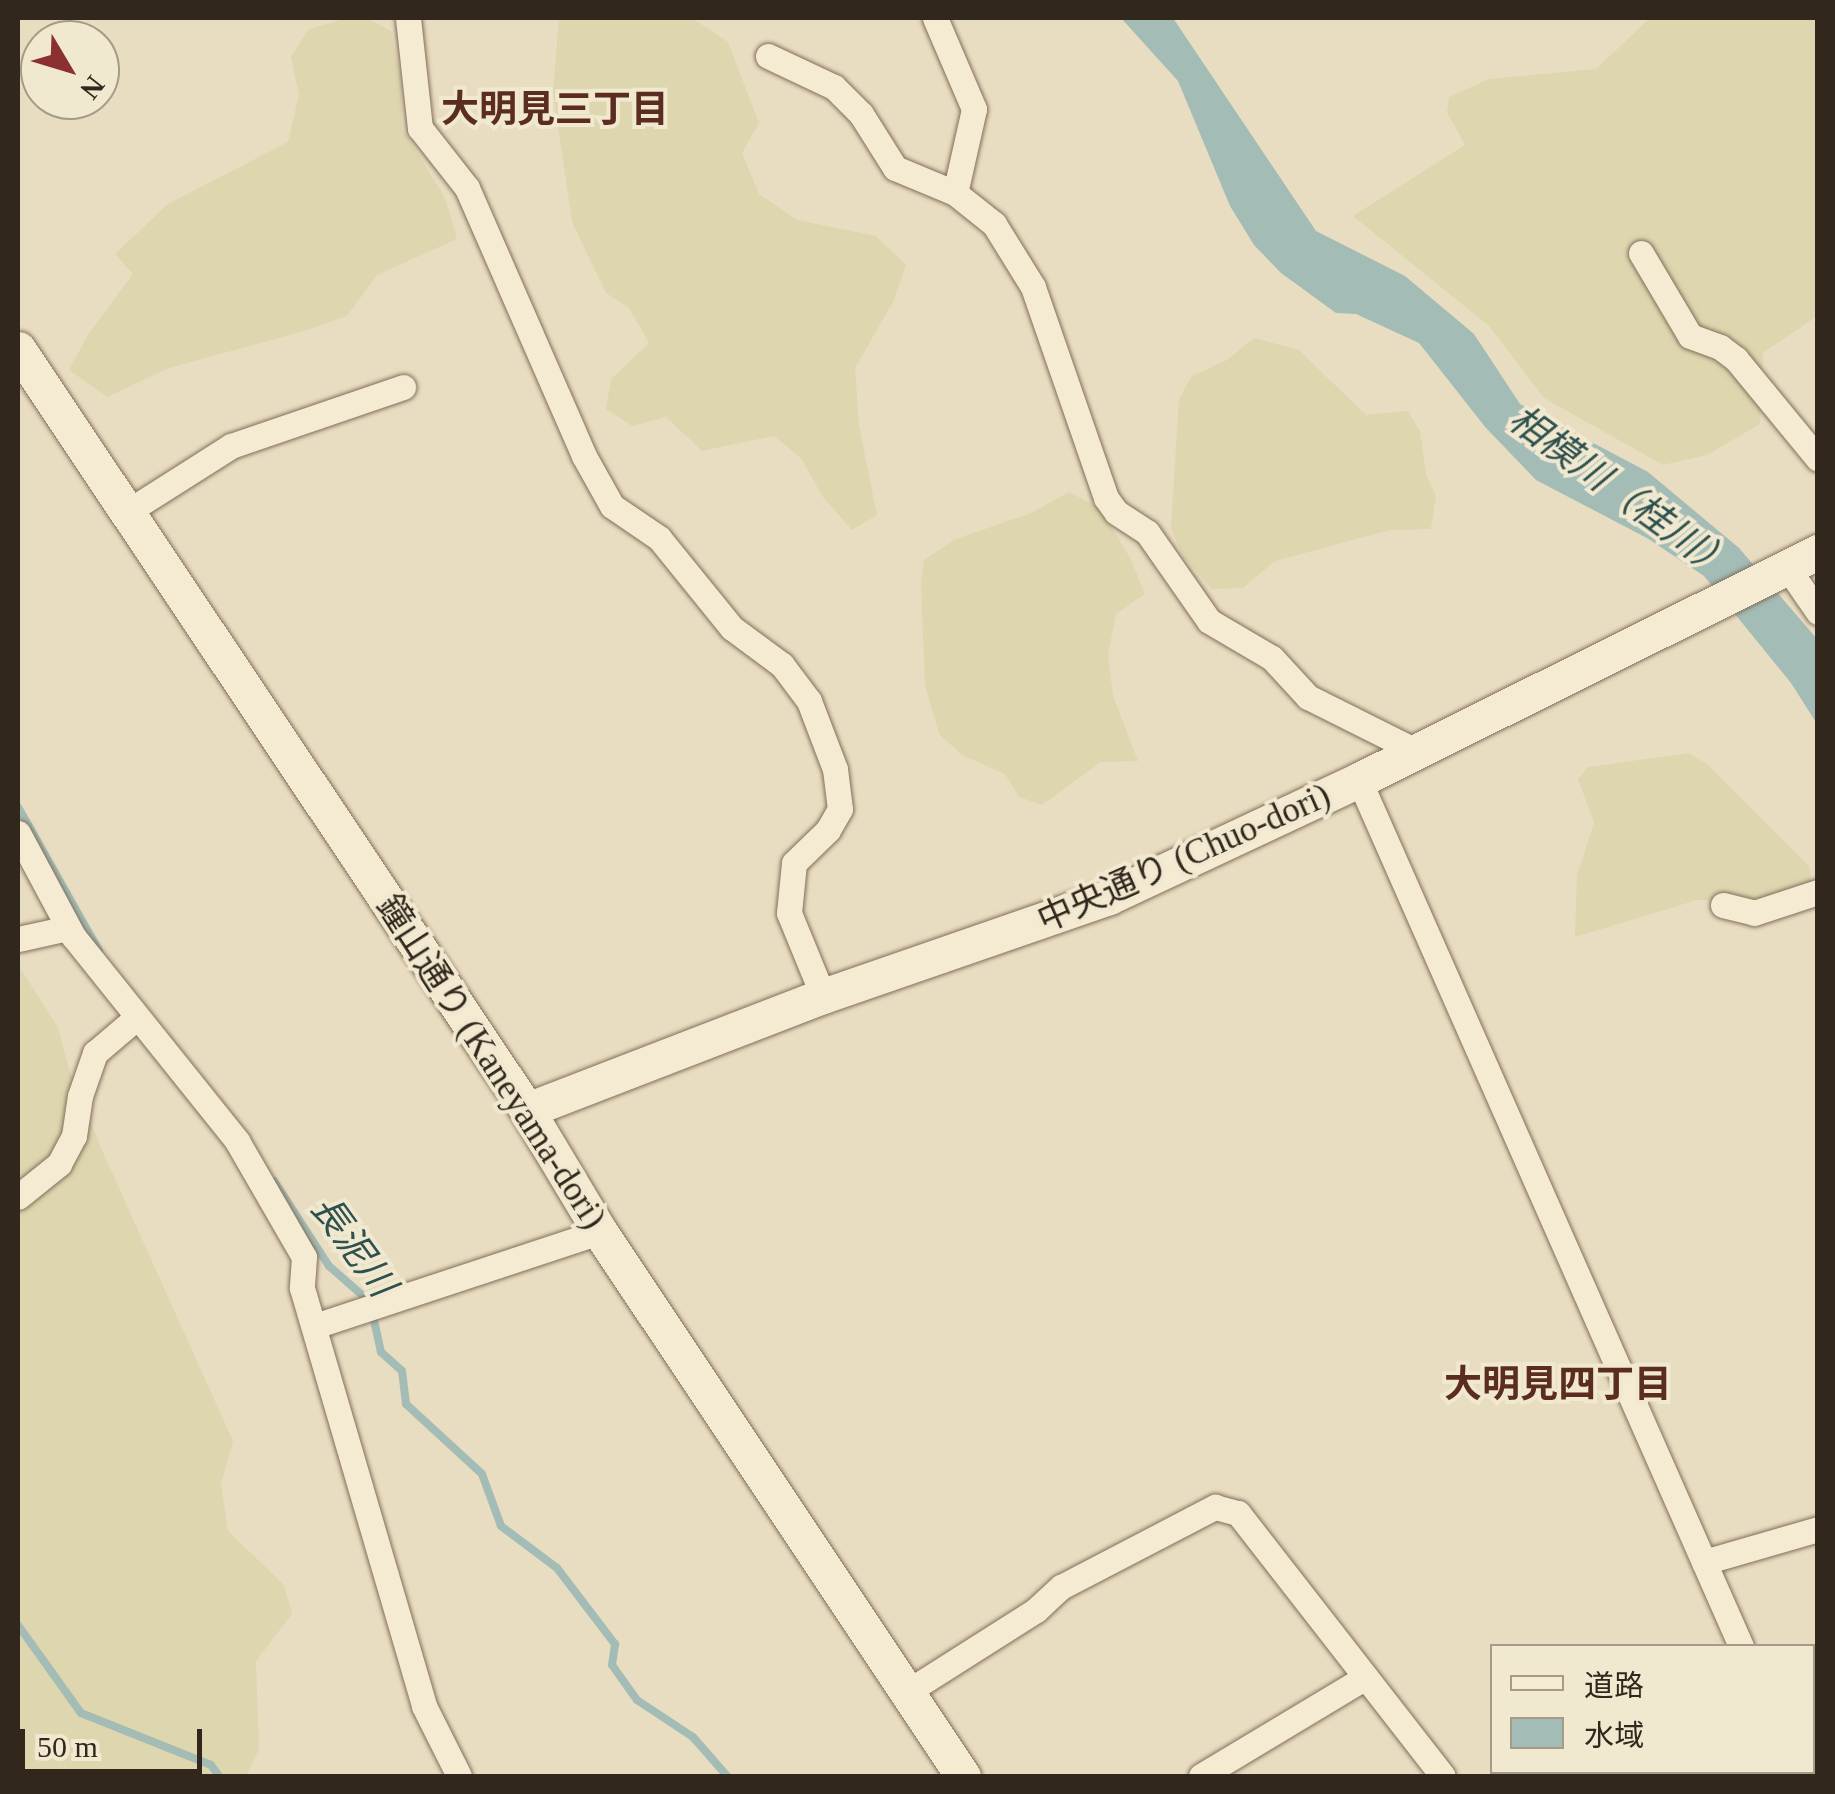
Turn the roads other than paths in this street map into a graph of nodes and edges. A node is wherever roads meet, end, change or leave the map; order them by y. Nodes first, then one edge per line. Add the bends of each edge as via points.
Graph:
1 (408, 18) edge
2 (936, 18) edge
3 (768, 56) dead end
4 (955, 193) junction
5 (1642, 253) dead end
6 (18, 349) edge
7 (403, 387) dead end
8 (1818, 459) edge
9 (126, 512) junction
10 (1795, 564) edge
11 (1818, 612) edge
12 (1418, 752) junction
13 (1359, 780) junction
14 (18, 833) edge
15 (1818, 892) edge
16 (1723, 904) dead end
17 (68, 928) junction
18 (18, 938) edge
19 (823, 996) junction
20 (136, 1018) junction
21 (527, 1110) junction
22 (18, 1197) edge
23 (600, 1232) junction
24 (315, 1326) junction
25 (1818, 1529) edge
26 (1704, 1562) junction
27 (1739, 1644) edge
28 (1366, 1677) junction
29 (907, 1692) junction
30 (460, 1776) edge
31 (963, 1776) edge
32 (1201, 1776) edge
33 (1443, 1776) edge

1 - 19 street via 420,128 467,188 612,506 659,538 732,628 782,666 808,701 835,768 840,809 794,863 789,913
2 - 4 street via 974,108
3 - 4 street via 834,87 895,168
4 - 12 street via 994,224 1034,287 1116,512 1146,532 1208,621 1272,658 1308,697
5 - 8 street via 1690,336 1736,359
6 - 9 main road, 鐘山通り (Kaneyama-dori)
7 - 9 street via 231,446
9 - 21 main road, 鐘山通り (Kaneyama-dori)
10 - 11 street
10 - 12 main road, 中央通り (Chuo-dori)
12 - 13 main road, 中央通り (Chuo-dori)
13 - 19 main road, 中央通り (Chuo-dori) via 1109,897
13 - 26 street
14 - 17 street
15 - 16 street via 1754,913
17 - 18 street
17 - 20 street
19 - 21 main road, 中央通り (Chuo-dori)
20 - 22 street via 94,1053 74,1136 59,1164
20 - 24 street via 264,1181 304,1257 302,1288
21 - 23 main road, 鐘山通り (Kaneyama-dori)
23 - 24 street
23 - 29 main road, 鐘山通り (Kaneyama-dori)
24 - 30 street via 424,1706
25 - 26 street
26 - 27 street
28 - 29 street via 1238,1513 1215,1508 1061,1587
28 - 32 street
28 - 33 street
29 - 31 main road, 鐘山通り (Kaneyama-dori)

